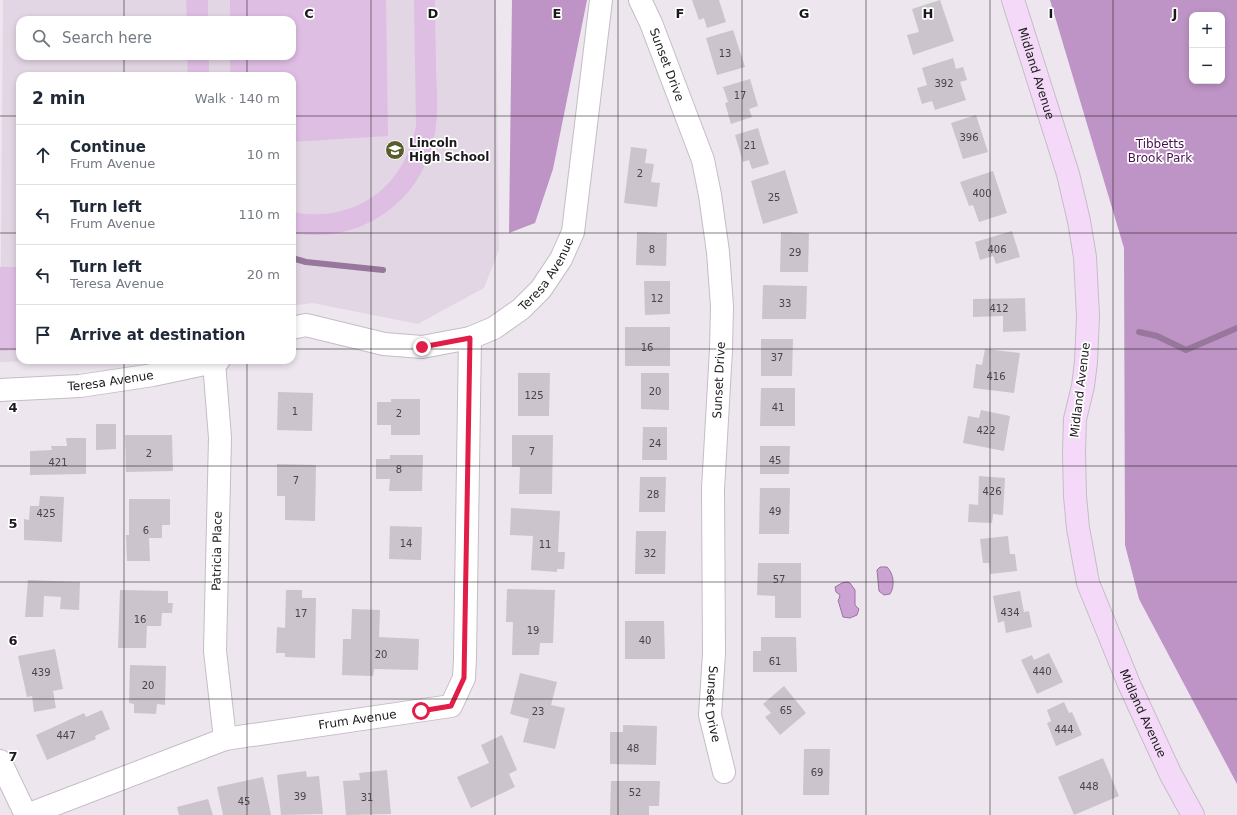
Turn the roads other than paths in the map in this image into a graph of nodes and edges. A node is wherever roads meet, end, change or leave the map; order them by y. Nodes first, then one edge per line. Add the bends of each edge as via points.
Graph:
1 (601, 0) edge
2 (640, 0) edge
3 (1013, 0) edge
4 (296, 327) edge
5 (470, 338) junction
6 (203, 364) edge
7 (217, 364) edge
8 (0, 390) edge
9 (225, 739) junction
10 (0, 761) edge
11 (724, 772) dead end
12 (26, 815) edge
13 (1193, 815) edge

1 - 5 street, Teresa Avenue via 573,232 561,259 541,289 521,309 494,328
2 - 11 street, Sunset Drive via 702,160 718,252 722,306 713,489 714,654 710,715
3 - 13 street, Midland Avenue via 1068,174 1085,257 1088,316 1086,362 1075,419 1074,452 1078,528 1088,584 1129,684 1171,775
4 - 5 street, Teresa Avenue via 306,325 384,344 422,347
5 - 9 street, Frum Avenue via 464,678 451,706
6 - 8 street, Teresa Avenue via 80,386
7 - 9 street, Patricia Place via 220,438 215,651
9 - 12 street, Frum Avenue
10 - 12 street

